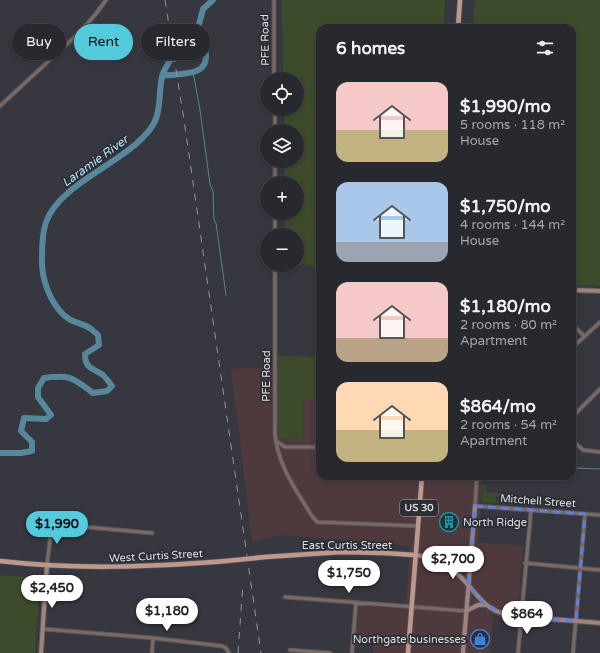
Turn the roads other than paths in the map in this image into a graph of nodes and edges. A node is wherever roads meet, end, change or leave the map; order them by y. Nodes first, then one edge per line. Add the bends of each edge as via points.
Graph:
1 (106, 0) edge
2 (274, 0) edge
3 (460, 0) edge
4 (458, 24) edge
5 (274, 72) edge
6 (0, 106) edge
7 (275, 272) edge
8 (576, 290) edge
9 (600, 291) edge
10 (600, 322) edge
11 (576, 328) edge
12 (584, 336) junction
13 (576, 344) edge
14 (600, 388) edge
15 (576, 413) edge
16 (276, 441) junction
17 (576, 444) edge
18 (316, 447) edge
19 (600, 452) edge
20 (422, 480) edge
21 (477, 480) edge
22 (475, 506) junction
23 (531, 510) junction
24 (585, 514) junction
25 (600, 515) edge
26 (418, 526) junction
27 (152, 533) dead end
28 (415, 555) junction
29 (265, 557) joint
30 (471, 557) junction
31 (0, 561) edge
32 (526, 563) junction
33 (47, 565) junction
34 (447, 565) junction
35 (580, 568) junction
36 (600, 570) edge
37 (468, 585) junction
38 (285, 597) dead end
39 (356, 602) junction
40 (486, 605) junction
41 (411, 606) junction
42 (466, 612) junction
43 (521, 617) junction
44 (576, 621) junction
45 (600, 623) edge
46 (42, 629) junction
47 (153, 638) junction
48 (290, 650) dead end
49 (41, 653) edge
50 (152, 653) edge
51 (228, 653) edge
52 (330, 653) edge
53 (352, 653) edge
54 (408, 653) edge
55 (463, 653) edge
56 (518, 653) edge
57 (573, 653) edge

1 - 6 street via 79,33
2 - 5 street, PFE Road
3 - 4 main road
7 - 16 street, PFE Road
8 - 9 street
10 - 12 street
11 - 12 street
12 - 13 street
14 - 15 street
16 - 18 street via 285,447
16 - 26 street, PFE Road via 281,464 317,522
17 - 19 street via 583,450
20 - 26 main road, US 30
21 - 22 street
22 - 23 street, Mitchell Street
22 - 30 street
23 - 24 street, Mitchell Street
23 - 32 street
24 - 25 street, Mitchell Street
24 - 35 street
26 - 28 main road, US 30
27 - 33 street via 52,524
28 - 29 main road, East Curtis Street via 316,552
28 - 34 street, East Curtis Street via 432,558
28 - 41 main road
29 - 33 main road, West Curtis Street, bridge via 127,567
30 - 34 street via 460,567
30 - 37 street
31 - 33 main road, West Curtis Street
32 - 35 street
32 - 43 street
33 - 46 street
34 - 37 street, East Curtis Street
35 - 36 street
35 - 44 street
37 - 40 street, East Curtis Street
37 - 42 street
38 - 39 street
39 - 41 street
39 - 53 street
40 - 42 street via 478,605
40 - 43 street via 508,615
41 - 42 street
41 - 54 main road
42 - 55 street
43 - 44 street
43 - 56 street
44 - 45 street
44 - 57 street
46 - 47 street
46 - 49 street
47 - 50 street
47 - 51 street via 222,646
48 - 52 street

